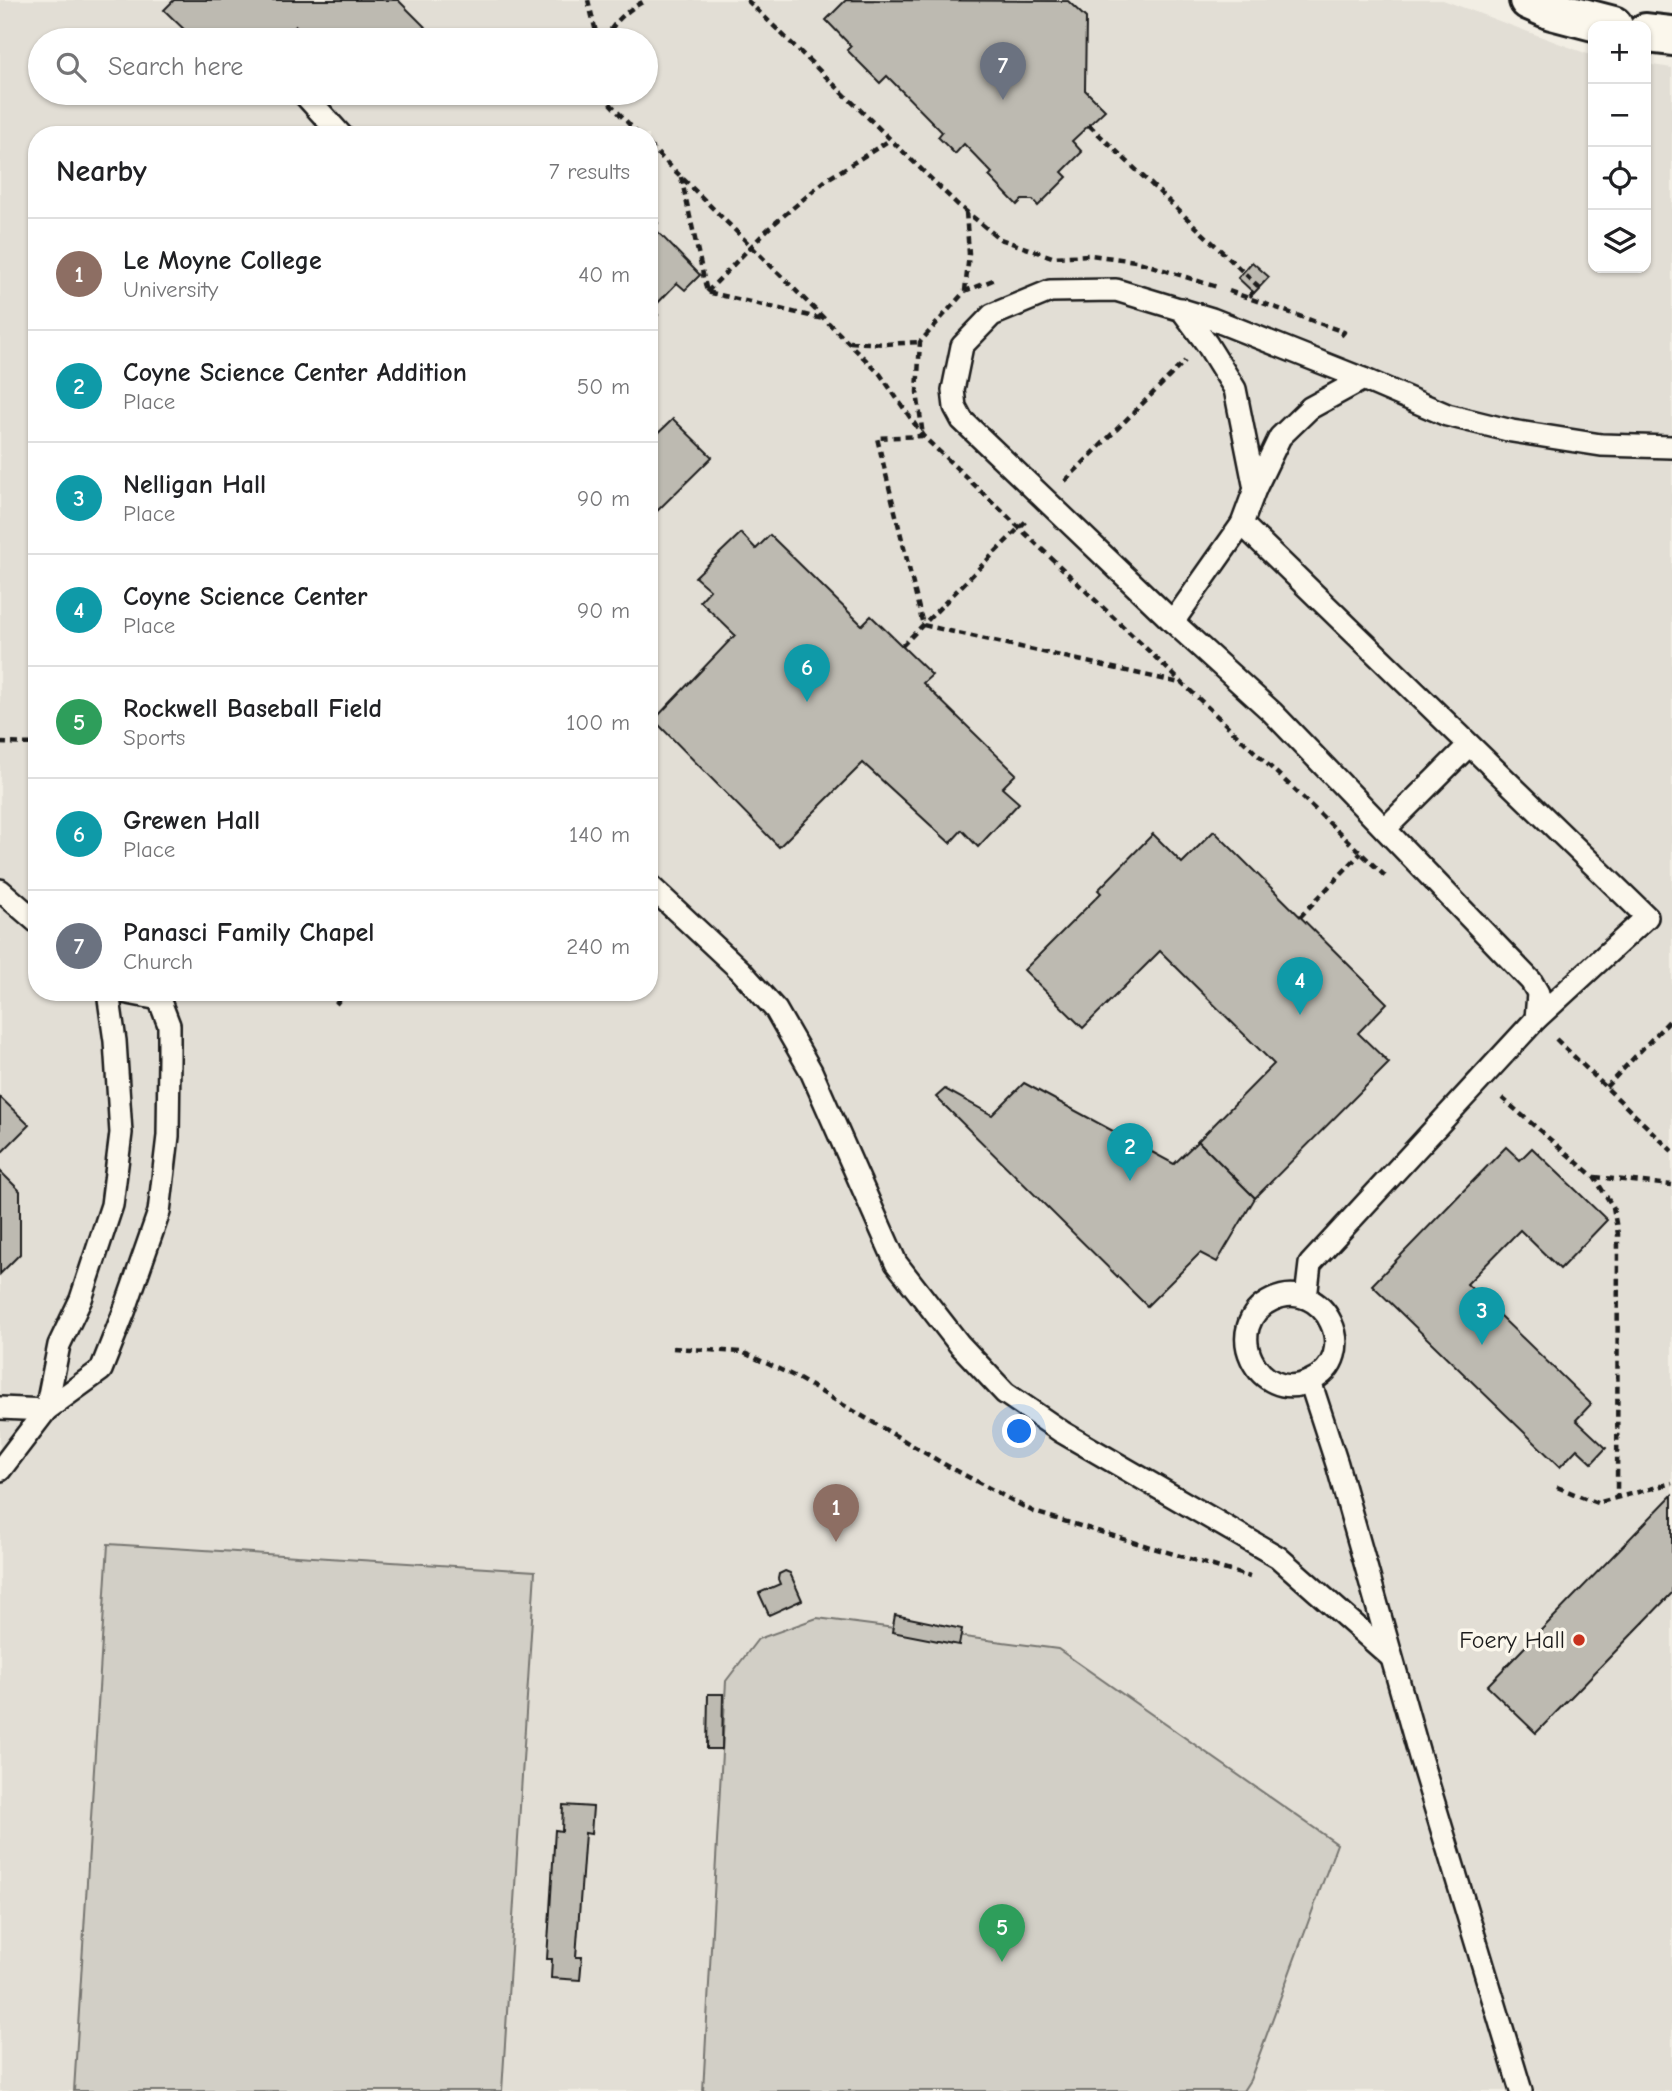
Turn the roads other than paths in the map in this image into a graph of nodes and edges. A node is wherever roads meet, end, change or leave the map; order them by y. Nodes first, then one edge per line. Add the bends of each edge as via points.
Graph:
1 (1544, 3) edge
2 (1598, 21) edge
3 (1651, 34) edge
4 (1672, 36) edge
5 (314, 105) edge
6 (333, 126) edge
7 (1181, 309) junction
8 (1363, 379) junction
9 (1672, 447) edge
10 (1255, 489) junction
11 (1242, 524) junction
12 (1173, 622) junction
13 (1469, 745) junction
14 (1385, 829) junction
15 (0, 890) edge
16 (658, 894) edge
17 (28, 914) edge
18 (109, 1001) edge
19 (160, 1001) edge
20 (1536, 1019) junction
21 (1306, 1298) junction
22 (1310, 1381) junction
23 (0, 1408) edge
24 (46, 1410) junction
25 (0, 1471) edge
26 (1391, 1657) junction
27 (1521, 2091) edge

1 - 2 street
3 - 4 street
5 - 6 lane
7 - 8 lane
7 - 10 lane via 1235,389
7 - 12 lane via 1116,290 1050,291 992,314 962,346 953,390 962,420
8 - 9 lane via 1447,415 1512,431 1601,445
8 - 10 lane via 1310,408 1280,438
10 - 11 lane
11 - 12 lane
11 - 13 lane
12 - 14 lane via 1272,712
13 - 14 lane
13 - 20 lane via 1647,917
14 - 20 lane via 1531,981 1538,993
15 - 17 lane
16 - 26 lane via 776,1010 811,1071 896,1263 959,1344 1005,1393 1062,1432 1278,1557
18 - 24 lane via 121,1133 112,1205 81,1298 59,1345
19 - 24 lane via 169,1026 168,1136 159,1212 101,1370
20 - 21 lane via 1310,1264
21 - 22 lane via 1325,1310 1334,1326 1336,1345 1331,1363
21 - 22 lane via 1272,1300 1257,1311 1248,1328 1246,1347 1252,1364 1265,1378 1283,1385
22 - 26 lane
23 - 24 lane
24 - 25 lane
26 - 27 lane

